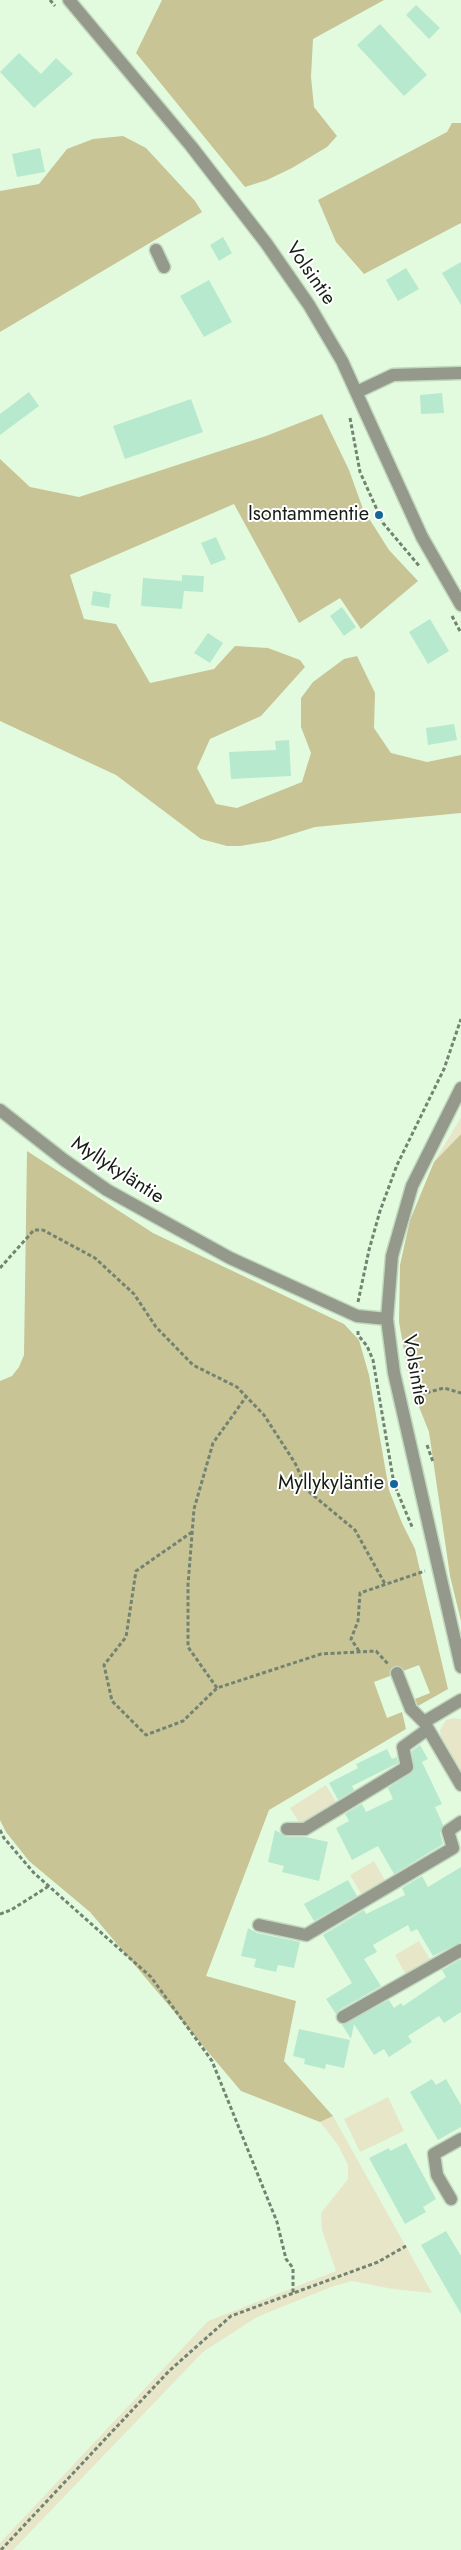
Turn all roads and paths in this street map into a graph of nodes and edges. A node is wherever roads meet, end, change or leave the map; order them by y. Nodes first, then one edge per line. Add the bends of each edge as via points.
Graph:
1 (69, 0) edge
2 (156, 250) dead end
3 (164, 267) dead end
4 (461, 373) edge
5 (357, 392) junction
6 (350, 412) dead end
7 (422, 569) dead end
8 (461, 605) edge
9 (461, 1020) edge
10 (461, 1088) edge
11 (0, 1110) edge
12 (0, 1268) edge
13 (357, 1316) junction
14 (387, 1319) junction
15 (461, 1393) edge
16 (246, 1396) junction
17 (414, 1396) dead end
18 (192, 1532) junction
19 (415, 1533) dead end
20 (424, 1564) dead end
21 (426, 1571) junction
22 (428, 1581) dead end
23 (385, 1584) junction
24 (359, 1651) junction
25 (461, 1667) edge
26 (397, 1673) joint
27 (217, 1688) junction
28 (461, 1700) edge
29 (426, 1726) junction
30 (461, 1784) edge
31 (461, 1822) edge
32 (287, 1829) dead end
33 (0, 1830) edge
34 (49, 1886) junction
35 (0, 1914) edge
36 (259, 1925) dead end
37 (461, 1950) edge
38 (343, 2017) dead end
39 (461, 2139) edge
40 (451, 2199) dead end
41 (406, 2246) dead end
42 (293, 2293) junction
43 (1, 2550) edge

1 - 5 street, Volsintie via 191,146 286,271 326,331
2 - 3 street
4 - 5 street via 393,375
5 - 8 street, Volsintie via 404,502
6 - 7 path via 360,472 383,523
9 - 13 path via 444,1069 397,1165 380,1211 359,1294
10 - 14 street, Volsintie via 412,1186 392,1256
11 - 13 street, Myllykyläntie via 64,1160 144,1211 230,1258
12 - 16 path via 34,1230 43,1230 95,1258 134,1294 156,1327 193,1365 237,1387
13 - 14 street, Myllykyläntie
13 - 19 path via 358,1335 373,1360 394,1484
14 - 25 street, Volsintie via 394,1373
15 - 17 path via 444,1388
16 - 18 path via 213,1443 194,1509
16 - 23 path via 264,1415 295,1463 308,1491 355,1530
18 - 27 path via 188,1647
18 - 27 path via 136,1571 126,1637 104,1665 112,1701 146,1735 183,1721
20 - 21 path
21 - 22 path
21 - 23 path
23 - 24 path via 360,1593 358,1621 351,1639
24 - 26 path via 376,1650
24 - 27 path via 321,1654
26 - 29 street via 411,1709
28 - 29 street
29 - 30 street
29 - 32 street via 403,1746 407,1767 305,1829
31 - 36 street via 448,1831 453,1848 306,1935
33 - 34 path via 34,1873
34 - 35 path
34 - 42 path via 151,1977 212,2061 277,2222 286,2260 293,2268
37 - 38 street
39 - 40 street via 434,2154 437,2175
41 - 42 path via 378,2262
42 - 43 path via 231,2316 169,2371

